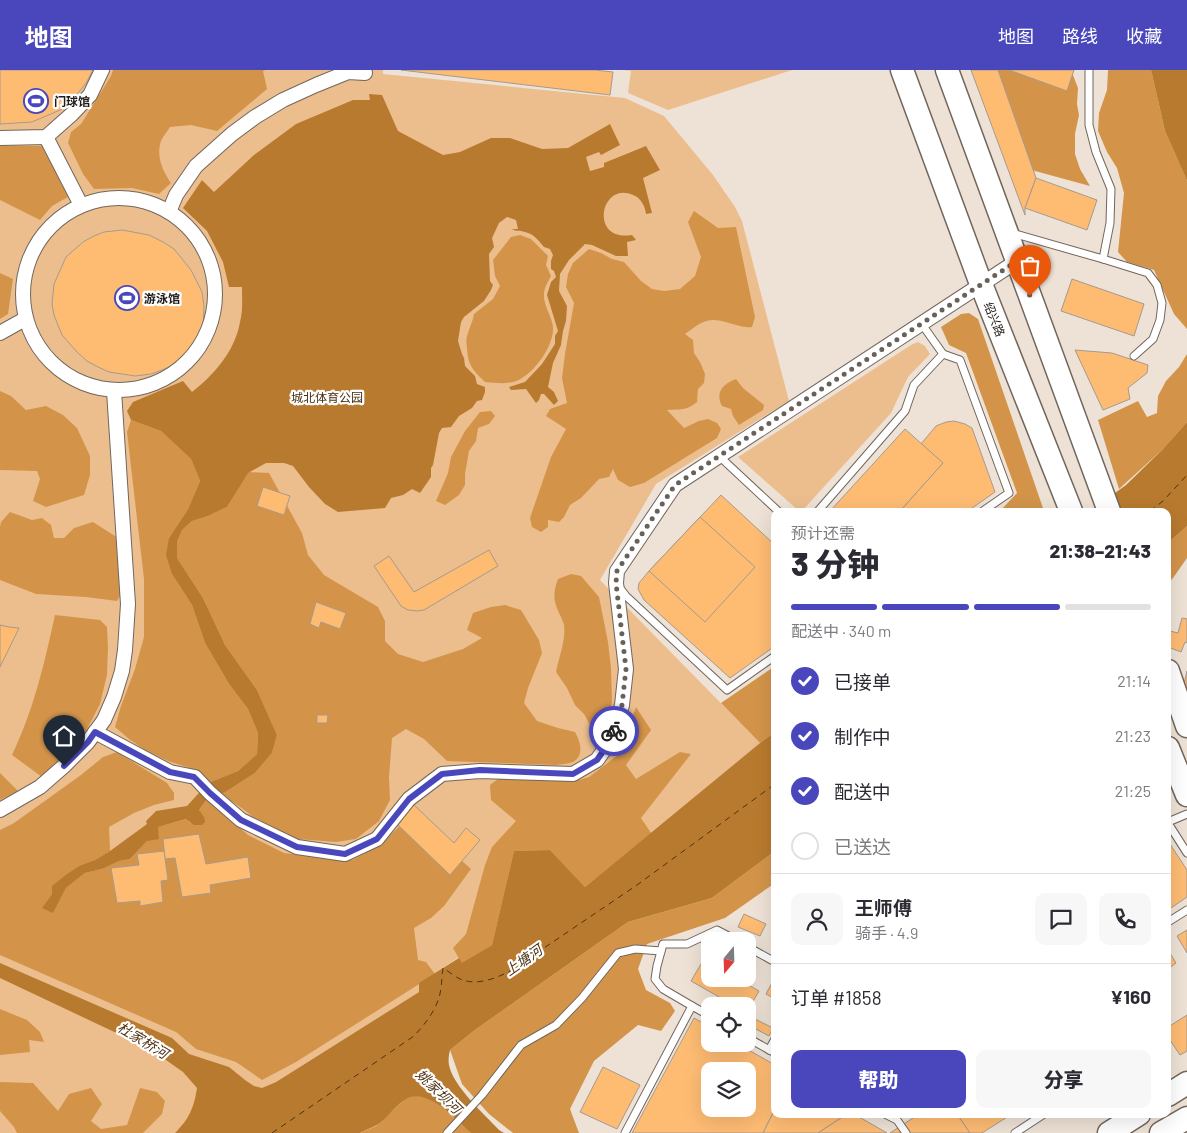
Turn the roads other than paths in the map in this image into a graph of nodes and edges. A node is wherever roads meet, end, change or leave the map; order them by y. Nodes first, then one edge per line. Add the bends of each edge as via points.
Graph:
1 (102, 70) edge
2 (902, 70) edge
3 (947, 70) edge
4 (1089, 70) edge
5 (366, 73) dead end
6 (46, 136) junction
7 (0, 138) edge
8 (81, 205) junction
9 (170, 212) junction
10 (1006, 232) junction
11 (1103, 259) junction
12 (1017, 261) junction
13 (981, 284) junction
14 (25, 319) junction
15 (921, 323) junction
16 (0, 333) edge
17 (943, 354) junction
18 (1134, 356) dead end
19 (114, 391) junction
20 (719, 456) junction
21 (775, 508) edge
22 (821, 508) edge
23 (987, 508) edge
24 (1070, 508) edge
25 (1107, 508) edge
26 (616, 583) junction
27 (771, 659) edge
28 (1171, 680) edge
29 (1187, 726) edge
30 (95, 732) junction
31 (1171, 755) edge
32 (1187, 795) edge
33 (0, 810) edge
34 (1187, 814) edge
35 (1171, 821) edge
36 (1171, 827) edge
37 (1187, 853) edge
38 (1187, 910) edge
39 (1171, 920) edge
40 (701, 937) edge
41 (661, 951) junction
42 (756, 951) edge
43 (771, 960) edge
44 (692, 1006) junction
45 (701, 1011) edge
46 (756, 1042) edge
47 (771, 1050) edge
48 (893, 1118) edge
49 (1038, 1118) edge
50 (1132, 1118) edge
51 (1187, 1118) edge
52 (447, 1133) edge
53 (625, 1133) edge
54 (906, 1133) edge
55 (1015, 1133) edge
56 (1110, 1133) edge
57 (1162, 1133) edge

1 - 6 street via 90,95
2 - 13 main road, 绍兴路
3 - 10 main road
4 - 11 lane via 1089,125 1111,189 1110,223
5 - 9 street via 348,72 316,85 283,100 247,123 196,166 176,195
6 - 7 street
6 - 8 street
8 - 9 street via 103,199 126,198 149,202
8 - 14 street via 44,233 31,253 24,274 22,296
9 - 19 street via 190,228 205,249 215,281 212,323 201,347 184,366 163,381 139,389
10 - 11 lane
10 - 12 main road
11 - 18 lane via 1148,274 1157,285 1162,303 1160,320 1153,339
12 - 13 street
12 - 25 main road
13 - 15 street
13 - 24 main road, 绍兴路
14 - 16 street
14 - 19 street via 34,341 49,361 68,376 90,386
15 - 17 lane
15 - 20 street
17 - 22 lane via 914,385 905,411
17 - 23 lane via 960,360 1009,493
19 - 30 street via 128,617 122,671 104,720
20 - 21 lane
20 - 26 street via 675,485 617,571
26 - 27 lane via 727,690
26 - 30 street via 626,669 622,705 613,737 597,760 573,774 480,770 442,774 409,799 377,839 345,854 297,847 241,820 194,777 170,772
28 - 29 main road
30 - 33 street via 40,787
31 - 32 main road
34 - 35 lane
36 - 37 lane
38 - 39 lane
40 - 41 lane via 687,944 663,944
41 - 44 lane via 655,979 663,989
41 - 52 lane via 618,953 556,1025 522,1045 482,1096
42 - 43 lane
44 - 45 lane
44 - 53 lane
46 - 47 lane
48 - 54 lane
49 - 55 lane
50 - 56 main road
51 - 57 main road

